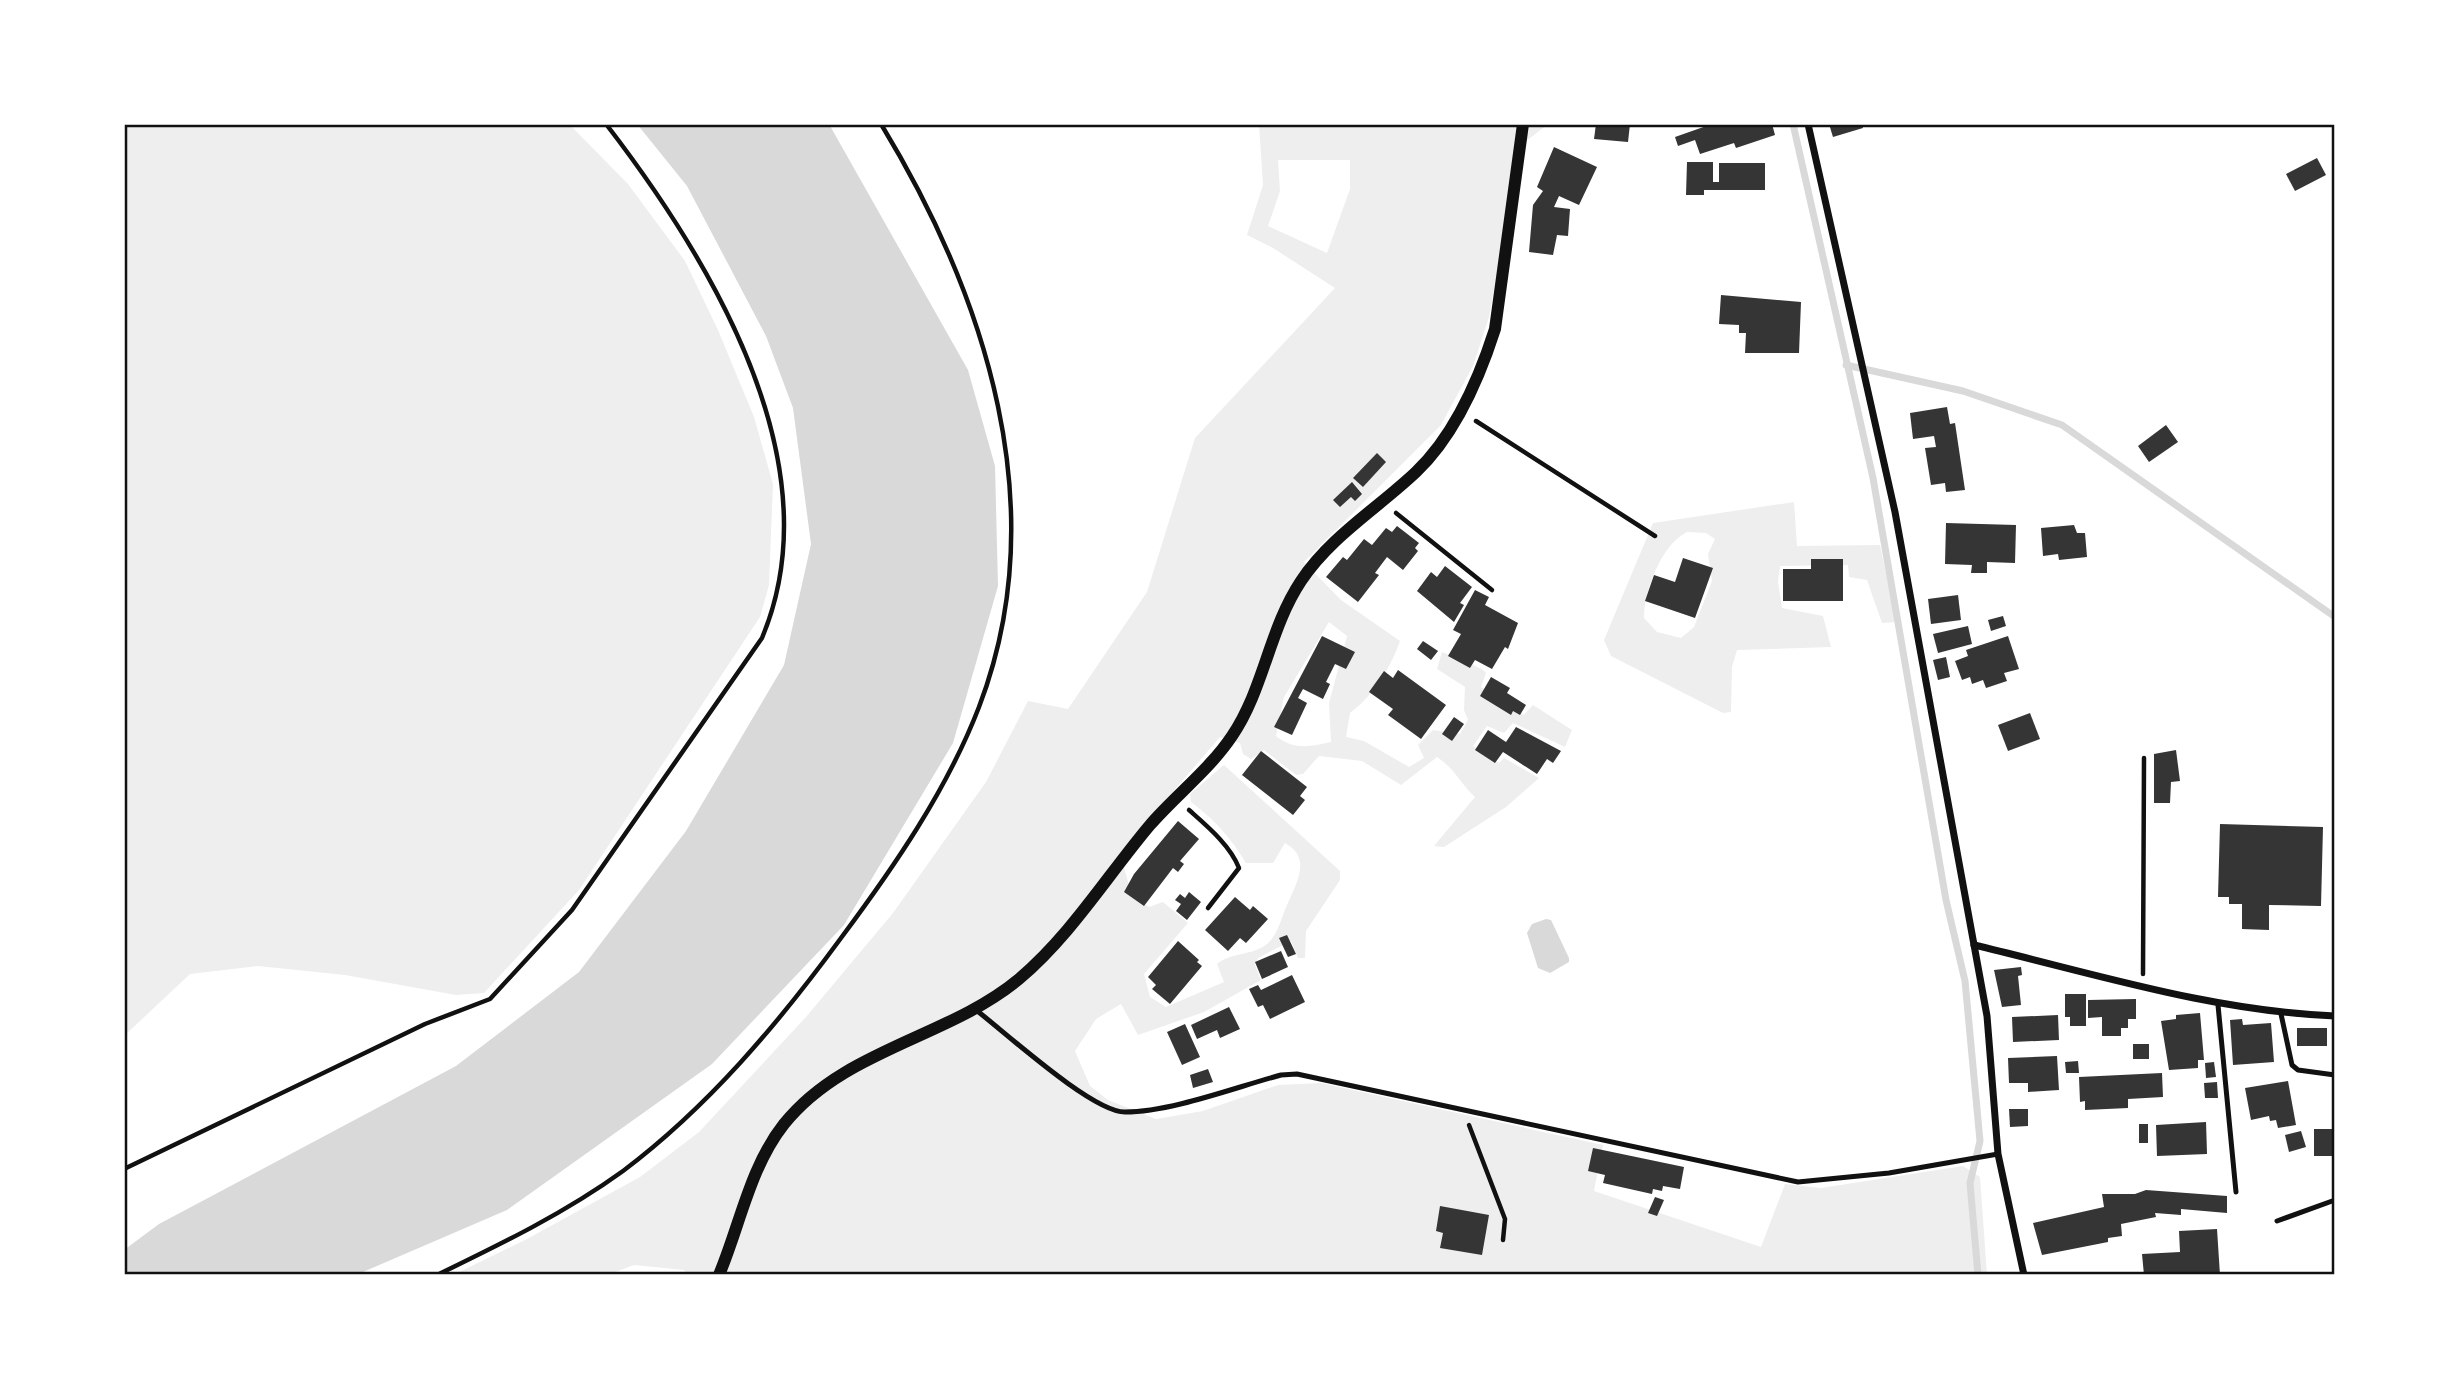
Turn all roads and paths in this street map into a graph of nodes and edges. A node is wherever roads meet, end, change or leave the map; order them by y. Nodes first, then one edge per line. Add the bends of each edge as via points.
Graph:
1 (606, 124) edge
2 (881, 124) edge
3 (1523, 124) edge
4 (1808, 124) edge
5 (1460, 411) junction
6 (1381, 502) junction
7 (1656, 536) dead end
8 (1492, 590) dead end
9 (2144, 758) dead end
10 (1176, 797) junction
11 (1208, 908) dead end
12 (1974, 944) junction
13 (2143, 986) junction
14 (2218, 1005) junction
15 (976, 1010) junction
16 (2281, 1014) junction
17 (2335, 1016) edge
18 (2335, 1075) edge
19 (1463, 1107) junction
20 (1998, 1154) junction
21 (124, 1169) edge
22 (2236, 1192) dead end
23 (2335, 1200) edge
24 (2277, 1221) dead end
25 (1503, 1240) dead end
26 (437, 1275) edge
27 (719, 1275) edge
28 (2024, 1275) edge

1 - 21 path via 648,178 715,291 770,427 780,470 784,542 781,575 762,638 572,910 490,999 425,1024
2 - 26 path via 923,201 965,296 1000,406 1008,451 1012,511 1007,589 980,704 949,771 887,876 732,1073 623,1171 523,1234
3 - 5 street via 1495,329
4 - 12 street via 1895,512
5 - 6 street via 1418,470
5 - 7 path
6 - 8 path
6 - 10 street via 1326,551 1301,581 1272,636 1252,699 1231,737
9 - 13 path
10 - 11 path via 1208,827 1239,868
10 - 15 street via 1068,930 1020,978
12 - 13 street
12 - 20 street via 1987,1016
13 - 14 street
14 - 16 street
14 - 22 lane
15 - 19 lane via 1095,1103 1124,1112 1281,1074
15 - 27 street via 855,1066 821,1088 784,1124 755,1174
16 - 17 street
16 - 18 lane via 2292,1065 2298,1070
19 - 20 lane via 1798,1182 1889,1173
19 - 25 path via 1505,1219
20 - 28 street
23 - 24 lane

